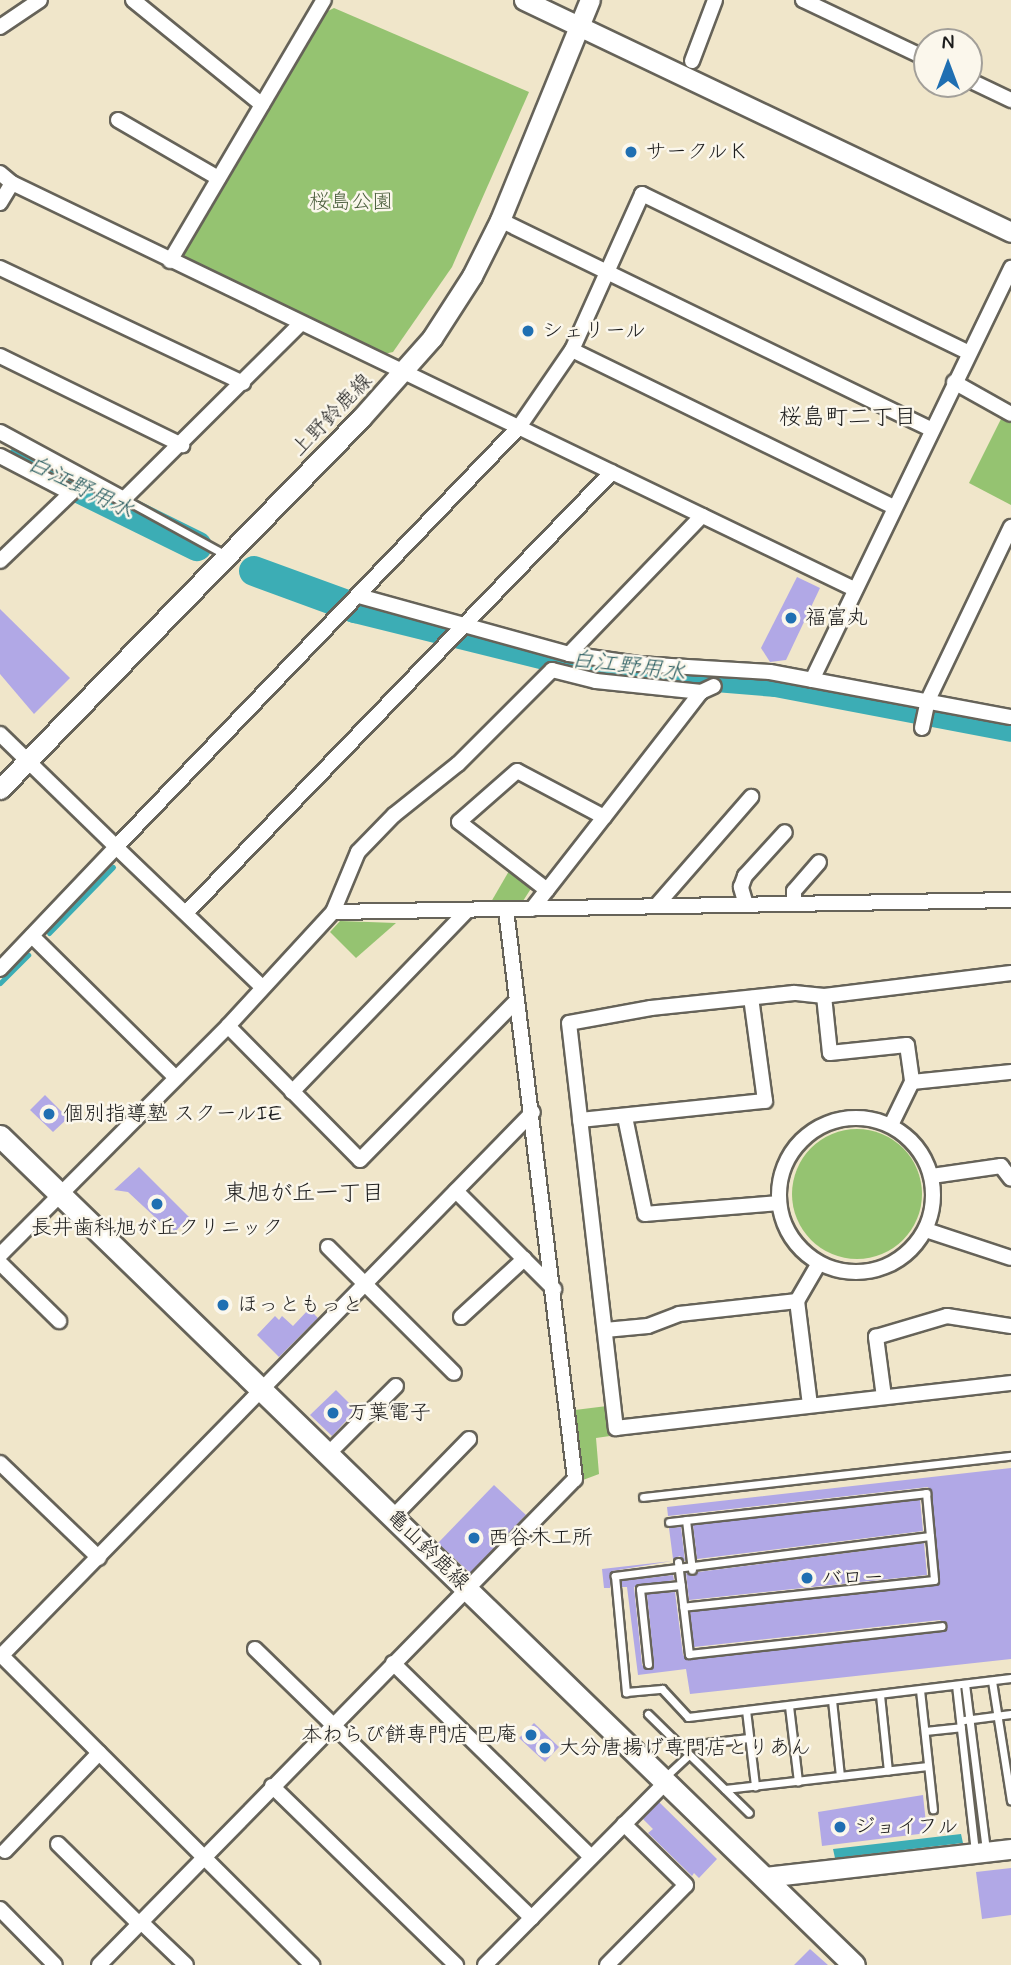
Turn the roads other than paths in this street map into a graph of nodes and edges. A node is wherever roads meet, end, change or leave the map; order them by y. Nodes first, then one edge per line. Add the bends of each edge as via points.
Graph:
1 (40, 0) edge
2 (133, 0) edge
3 (324, 0) edge
4 (524, 0) edge
5 (590, 0) edge
6 (715, 0) edge
7 (803, 0) edge
8 (580, 24) junction
9 (0, 27) edge
10 (913, 52) edge
11 (692, 61) dead end
12 (983, 86) edge
13 (1011, 100) edge
14 (262, 105) junction
15 (118, 120) dead end
16 (0, 173) edge
17 (218, 178) junction
18 (12, 183) junction
19 (0, 203) edge
20 (500, 220) junction
21 (1011, 232) edge
22 (170, 261) junction
23 (0, 268) edge
24 (1011, 268) edge
25 (609, 273) junction
26 (300, 324) junction
27 (572, 350) junction
28 (969, 353) junction
29 (0, 356) edge
30 (405, 372) junction
31 (954, 382) junction
32 (243, 383) junction
33 (1011, 414) edge
34 (519, 427) junction
35 (930, 429) junction
36 (0, 432) edge
37 (182, 444) junction
38 (0, 456) edge
39 (612, 472) junction
40 (124, 499) junction
41 (894, 507) junction
42 (702, 516) junction
43 (1011, 527) edge
44 (228, 555) junction
45 (0, 561) edge
46 (854, 589) junction
47 (353, 602) junction
48 (461, 627) junction
49 (569, 654) junction
50 (812, 680) junction
51 (927, 702) junction
52 (1011, 717) edge
53 (922, 728) dead end
54 (0, 734) edge
55 (27, 761) junction
56 (0, 789) edge
57 (751, 797) dead end
58 (604, 817) junction
59 (785, 832) dead end
60 (116, 847) junction
61 (819, 862) dead end
62 (547, 890) junction
63 (1011, 900) edge
64 (794, 904) junction
65 (746, 905) junction
66 (656, 906) junction
67 (532, 909) junction
68 (468, 910) junction
69 (506, 910) junction
70 (333, 912) junction
71 (186, 913) junction
72 (32, 936) junction
73 (0, 969) edge
74 (1011, 973) edge
75 (262, 987) junction
76 (824, 996) junction
77 (751, 998) junction
78 (516, 1002) junction
79 (228, 1026) junction
80 (1011, 1072) edge
81 (175, 1077) junction
82 (912, 1082) junction
83 (292, 1092) junction
84 (533, 1112) junction
85 (625, 1117) junction
86 (580, 1120) junction
87 (891, 1125) junction
88 (0, 1136) edge
89 (932, 1176) junction
90 (1011, 1179) edge
91 (456, 1191) junction
92 (61, 1194) junction
93 (779, 1202) junction
94 (926, 1230) junction
95 (328, 1247) dead end
96 (0, 1255) edge
97 (1011, 1258) edge
98 (524, 1259) junction
99 (0, 1263) edge
100 (819, 1263) junction
101 (365, 1285) junction
102 (554, 1289) junction
103 (797, 1301) junction
104 (461, 1317) dead end
105 (59, 1321) dead end
106 (1011, 1326) edge
107 (605, 1330) junction
108 (454, 1373) dead end
109 (1011, 1383) edge
110 (396, 1386) dead end
111 (262, 1390) junction
112 (884, 1397) junction
113 (810, 1405) junction
114 (468, 1439) dead end
115 (328, 1454) junction
116 (1011, 1456) edge
117 (0, 1463) edge
118 (643, 1497) dead end
119 (393, 1517) junction
120 (686, 1520) junction
121 (669, 1522) dead end
122 (930, 1536) junction
123 (99, 1558) junction
124 (678, 1562) dead end
125 (692, 1570) junction
126 (679, 1571) junction
127 (681, 1585) junction
128 (467, 1588) junction
129 (683, 1607) junction
130 (941, 1626) dead end
131 (256, 1649) dead end
132 (0, 1655) edge
133 (393, 1662) junction
134 (648, 1664) dead end
135 (1011, 1678) edge
136 (992, 1681) junction
137 (956, 1685) junction
138 (965, 1685) junction
139 (920, 1690) junction
140 (880, 1695) junction
141 (832, 1700) junction
142 (789, 1706) junction
143 (746, 1710) junction
144 (648, 1714) dead end
145 (1011, 1714) edge
146 (998, 1716) junction
147 (969, 1720) junction
148 (334, 1723) junction
149 (960, 1724) junction
150 (925, 1731) junction
151 (749, 1738) junction
152 (681, 1746) junction
153 (99, 1753) junction
154 (690, 1755) junction
155 (928, 1766) junction
156 (888, 1771) junction
157 (841, 1776) junction
158 (664, 1780) junction
159 (798, 1781) junction
160 (272, 1786) junction
161 (755, 1786) junction
162 (725, 1789) junction
163 (1011, 1801) edge
164 (933, 1809) dead end
165 (749, 1813) dead end
166 (624, 1824) junction
167 (58, 1844) dead end
168 (1011, 1849) edge
169 (5, 1851) dead end
170 (980, 1853) junction
171 (591, 1857) junction
172 (203, 1858) junction
173 (765, 1877) junction
174 (0, 1909) edge
175 (532, 1918) junction
176 (140, 1923) junction
177 (55, 1965) edge
178 (99, 1965) edge
179 (186, 1965) edge
180 (312, 1965) edge
181 (456, 1965) edge
182 (485, 1965) edge
183 (607, 1965) edge
184 (854, 1965) edge

1 - 9 street
2 - 14 street
3 - 14 street
4 - 8 main road
5 - 8 main road, 上野鈴鹿線
6 - 11 street
7 - 10 street
8 - 20 main road, 上野鈴鹿線
8 - 21 main road
12 - 13 street
14 - 17 street
15 - 17 street
16 - 18 street
17 - 22 street
18 - 19 street
18 - 22 street
20 - 25 street
20 - 30 main road, 上野鈴鹿線 via 472,276
22 - 26 street
23 - 32 street
24 - 28 street
25 - 27 street
25 - 28 street via 642,194
25 - 35 street
26 - 30 street
26 - 32 street
27 - 34 street
27 - 41 street
28 - 31 street
29 - 37 street
30 - 34 street
30 - 44 main road, 上野鈴鹿線
31 - 33 street
31 - 35 street
32 - 37 street
34 - 39 street
34 - 47 street
35 - 41 street
36 - 40 street
37 - 40 street
38 - 45 street via 71,493
39 - 42 street
39 - 48 street
40 - 44 lane
41 - 46 street
42 - 46 street
42 - 49 street
43 - 51 street
44 - 55 main road, 上野鈴鹿線
46 - 50 street
47 - 48 street
47 - 60 street
48 - 49 street
48 - 71 street
49 - 50 street
50 - 51 street
51 - 52 street
51 - 53 street
54 - 55 street
55 - 56 main road, 上野鈴鹿線
55 - 60 street
57 - 66 street
58 - 62 street
58 - 62 street via 517,771 459,822
58 - 70 street via 707,689 596,681 552,670 458,764 394,815 358,852
59 - 65 street via 745,876 741,887
60 - 71 street
60 - 72 street
61 - 64 street via 794,891
62 - 67 street
63 - 64 street
64 - 65 street
65 - 66 street
66 - 67 street
67 - 69 street
68 - 69 street
68 - 70 street
68 - 83 street
69 - 78 street
70 - 75 street
71 - 75 street
72 - 73 street
72 - 81 street
74 - 76 street
75 - 79 street
76 - 77 street via 794,993
76 - 82 street via 830,1054 907,1045
77 - 85 street via 765,1101
77 - 86 street via 650,1008 569,1023
78 - 83 street via 360,1160
78 - 84 street
79 - 81 street
79 - 83 street
80 - 82 street
81 - 92 street
82 - 87 street
84 - 91 street
84 - 102 street
85 - 86 street
85 - 93 street via 645,1214
86 - 107 street
87 - 89 street via 916,1147
87 - 93 street via 852,1119 826,1123 810,1132 787,1163
88 - 92 main road, 亀山鈴鹿線
89 - 90 street via 1001,1166
89 - 94 street via 932,1213
91 - 98 street
91 - 101 street
92 - 96 street
92 - 111 main road, 亀山鈴鹿線
93 - 100 street via 794,1239
94 - 97 street
94 - 100 street via 908,1252 880,1269 858,1272
95 - 101 street
98 - 102 street
98 - 104 street
99 - 105 street
100 - 103 street
101 - 108 street
101 - 111 street
102 - 128 street via 575,1479
103 - 107 street via 679,1314 648,1326
103 - 113 street
106 - 112 street via 947,1316 876,1337
107 - 113 street via 616,1428
109 - 112 street
110 - 115 street
111 - 115 main road, 亀山鈴鹿線
111 - 123 street
112 - 113 street
114 - 119 street
115 - 119 main road, 亀山鈴鹿線
116 - 118 lane
117 - 123 street
119 - 128 main road, 亀山鈴鹿線
120 - 121 lane
120 - 122 lane via 926,1493
120 - 125 lane
122 - 125 lane
122 - 129 lane via 934,1580
123 - 132 street
124 - 126 lane
125 - 126 lane
126 - 127 lane
126 - 143 lane via 615,1577 626,1692 662,1689 688,1717
127 - 129 lane
127 - 134 lane via 640,1589
128 - 133 street
128 - 158 main road, 亀山鈴鹿線
129 - 130 lane via 689,1654
131 - 148 street
132 - 153 street
133 - 148 street
133 - 171 street
135 - 136 lane
136 - 138 lane
136 - 146 lane
137 - 138 lane
137 - 139 lane
137 - 149 lane
138 - 147 lane
139 - 140 lane
139 - 150 lane
140 - 141 lane
140 - 156 lane
141 - 142 lane
141 - 157 lane
142 - 143 lane
142 - 159 lane
143 - 151 lane
144 - 152 lane
145 - 146 lane
146 - 147 lane
146 - 163 lane
147 - 149 lane
147 - 170 lane
148 - 160 street
148 - 175 street
149 - 150 lane
149 - 170 lane
150 - 155 lane
151 - 152 lane
151 - 161 lane
152 - 154 lane
153 - 169 street
153 - 172 street
154 - 158 lane
154 - 162 lane
155 - 156 lane
155 - 164 lane
156 - 157 lane
157 - 159 lane
158 - 166 street
158 - 173 main road, 亀山鈴鹿線
159 - 161 lane
160 - 172 street
160 - 181 street
161 - 162 lane
162 - 165 lane
166 - 171 street
166 - 183 street via 687,1885
167 - 176 street
168 - 170 main road
170 - 173 main road
171 - 175 street
172 - 176 street
172 - 180 street
173 - 184 main road, 亀山鈴鹿線
174 - 177 street
175 - 182 street
176 - 178 street
176 - 179 street

